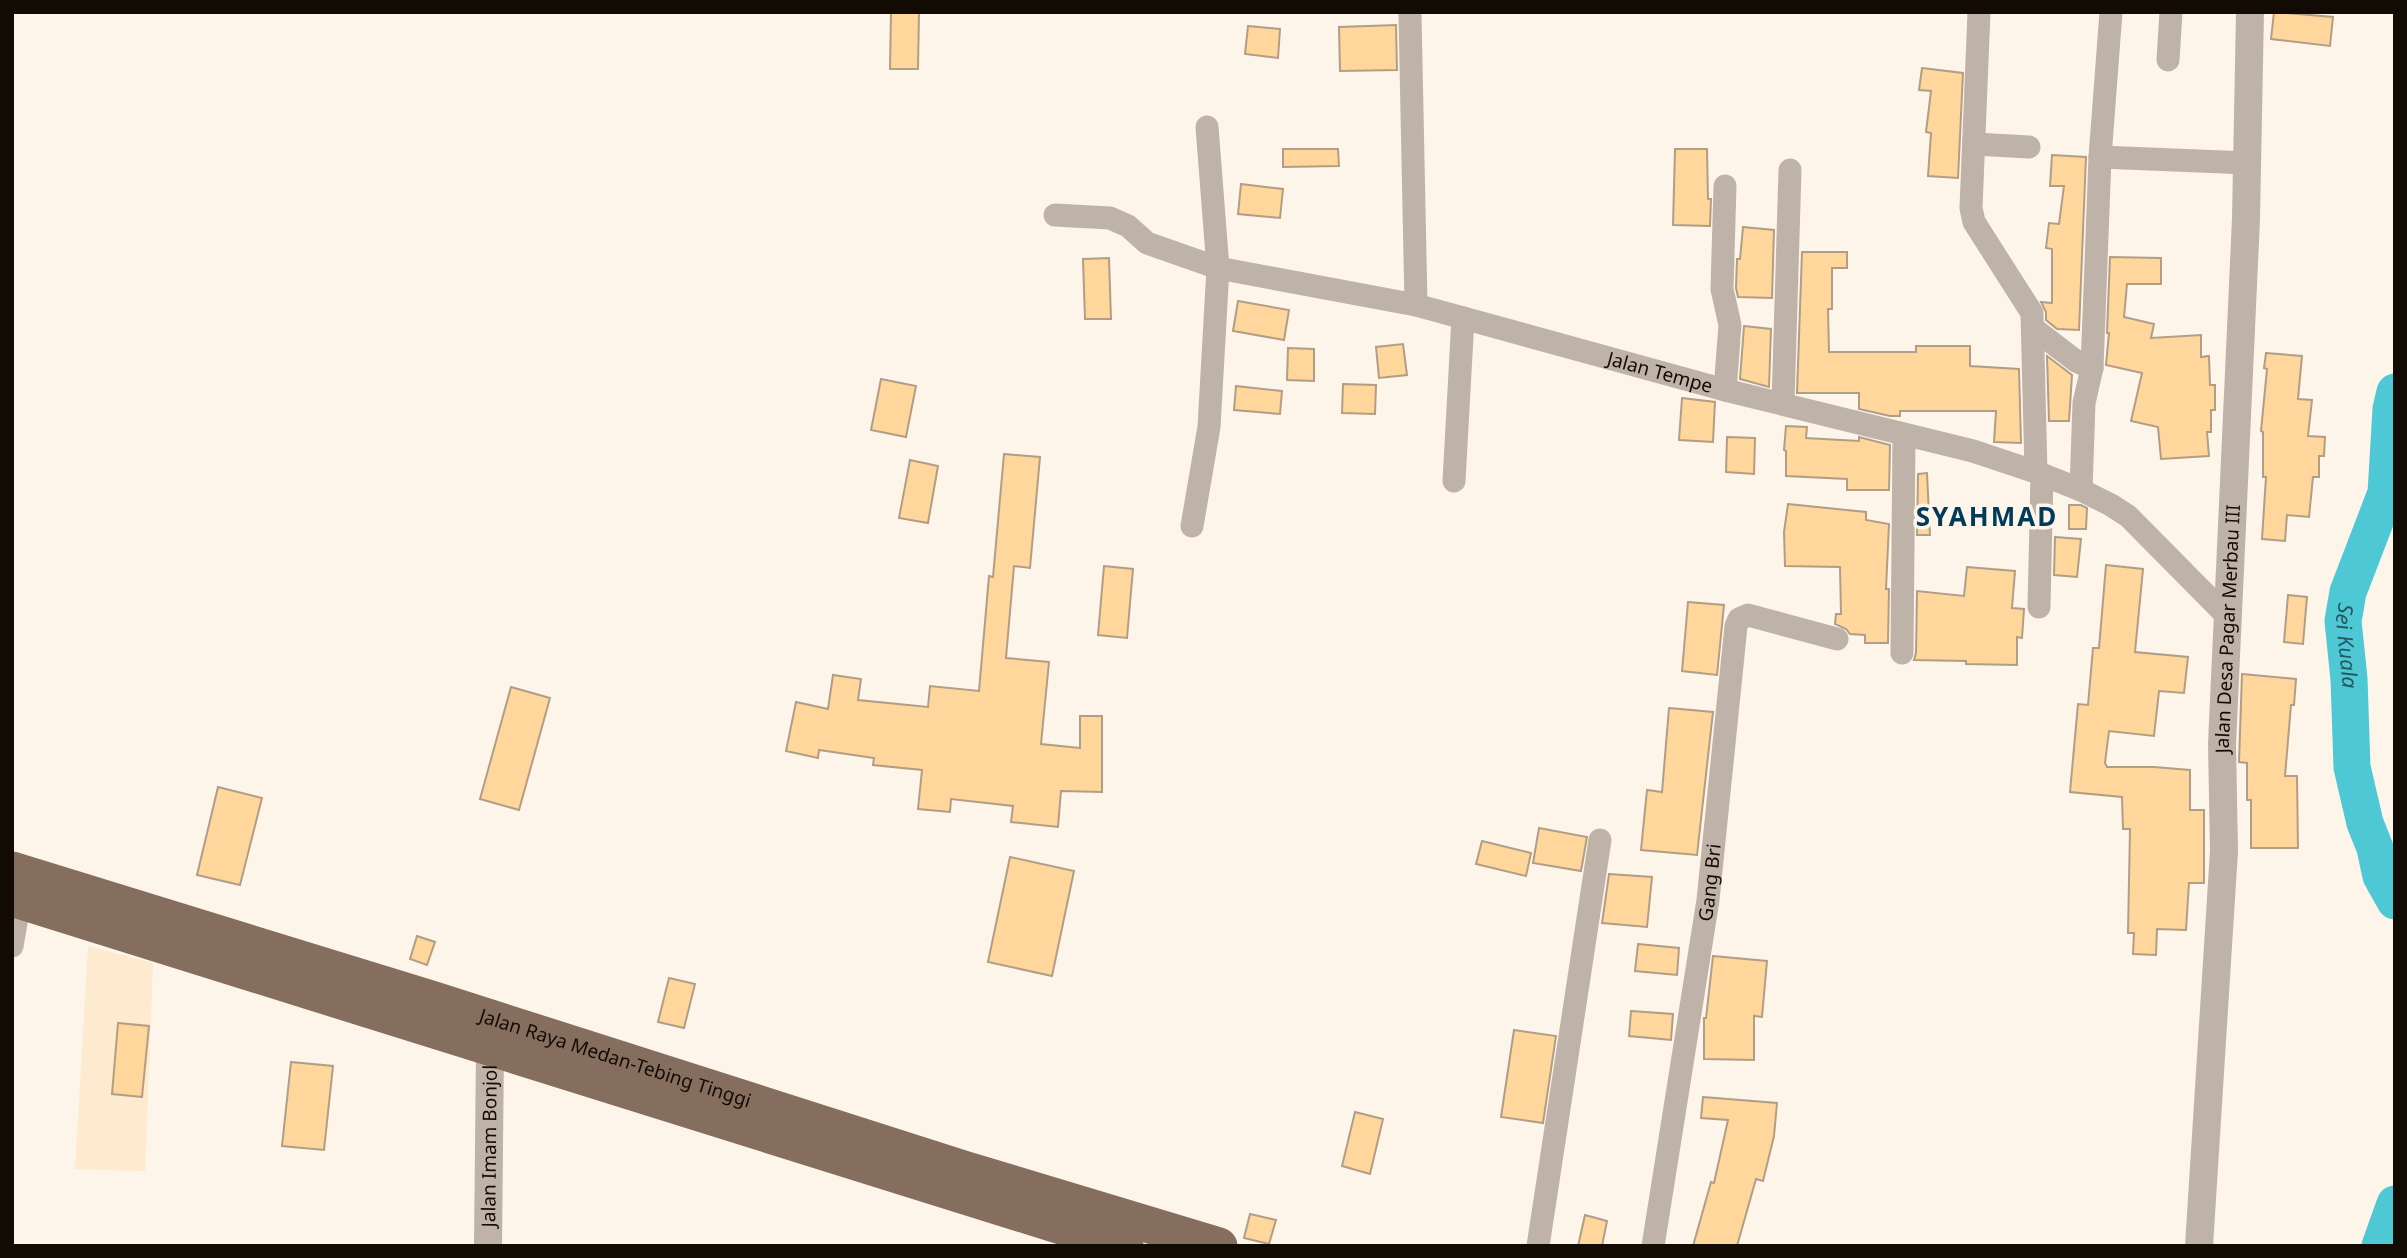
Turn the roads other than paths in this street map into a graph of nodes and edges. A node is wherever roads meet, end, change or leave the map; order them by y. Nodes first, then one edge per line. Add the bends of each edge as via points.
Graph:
1 (1979, 12) edge
2 (2111, 12) edge
3 (2171, 12) edge
4 (2250, 12) edge
5 (1410, 15) dead end
6 (2168, 60) dead end
7 (1207, 127) dead end
8 (1973, 144) junction
9 (2029, 147) dead end
10 (2100, 157) junction
11 (2248, 163) junction
12 (1790, 170) dead end
13 (1726, 186) dead end
14 (1055, 215) dead end
15 (1218, 268) junction
16 (1416, 305) junction
17 (1463, 318) junction
18 (2034, 329) junction
19 (2089, 384) junction
20 (1725, 390) junction
21 (1783, 404) junction
22 (1904, 436) junction
23 (2039, 473) junction
24 (1454, 481) dead end
25 (2081, 490) junction
26 (1192, 526) dead end
27 (2039, 607) dead end
28 (2227, 610) junction
29 (1837, 639) dead end
30 (1902, 653) dead end
31 (1600, 841) dead end
32 (15, 889) edge
33 (12, 946) edge
34 (353, 989) junction
35 (490, 1047) junction
36 (739, 1110) junction
37 (962, 1182) junction
38 (2199, 1243) edge
39 (488, 1246) edge
40 (1125, 1246) edge
41 (1219, 1246) edge
42 (1538, 1246) edge
43 (1653, 1246) edge

1 - 8 street
2 - 10 street
3 - 6 street
4 - 11 street, Jalan Desa Pagar Merbau III
5 - 16 street
7 - 15 street
8 - 9 street
8 - 18 street via 1974,222 2029,305
10 - 11 street
10 - 19 street
11 - 28 street, Jalan Desa Pagar Merbau III
12 - 21 street
13 - 20 street via 1722,289 1730,325
14 - 15 street, Jalan Tempe via 1121,221 1147,243
15 - 16 street, Jalan Tempe
15 - 26 street via 1209,427
16 - 17 street, Jalan Tempe
17 - 20 street, Jalan Tempe
17 - 24 street
18 - 19 street via 2076,360
18 - 23 street
19 - 25 street
20 - 21 street, Jalan Tempe
21 - 22 street, Jalan Tempe
22 - 23 street, Jalan Tempe
22 - 30 street
23 - 25 street, Jalan Tempe
23 - 27 street
25 - 28 street, Jalan Tempe via 2128,516
28 - 38 street, Jalan Desa Pagar Merbau III via 2221,744 2224,851
29 - 43 street, Gang Bri via 1748,615 1736,626 1707,907
31 - 42 street
32 - 33 street
32 - 34 highway, Jalan Raya Medan-Tebing Tinggi
34 - 35 highway, Jalan Raya Medan-Tebing Tinggi
34 - 36 highway, Jalan Raya Medan-Tebing Tinggi
35 - 36 highway, Jalan Raya Medan-Tebing Tinggi
35 - 39 street, Jalan Imam Bonjol
36 - 37 highway, Jalan Raya Medan-Tebing Tinggi
37 - 40 highway, Jalan Raya Medan-Tebing Tinggi
37 - 41 highway, Jalan Raya Medan-Tebing Tinggi

